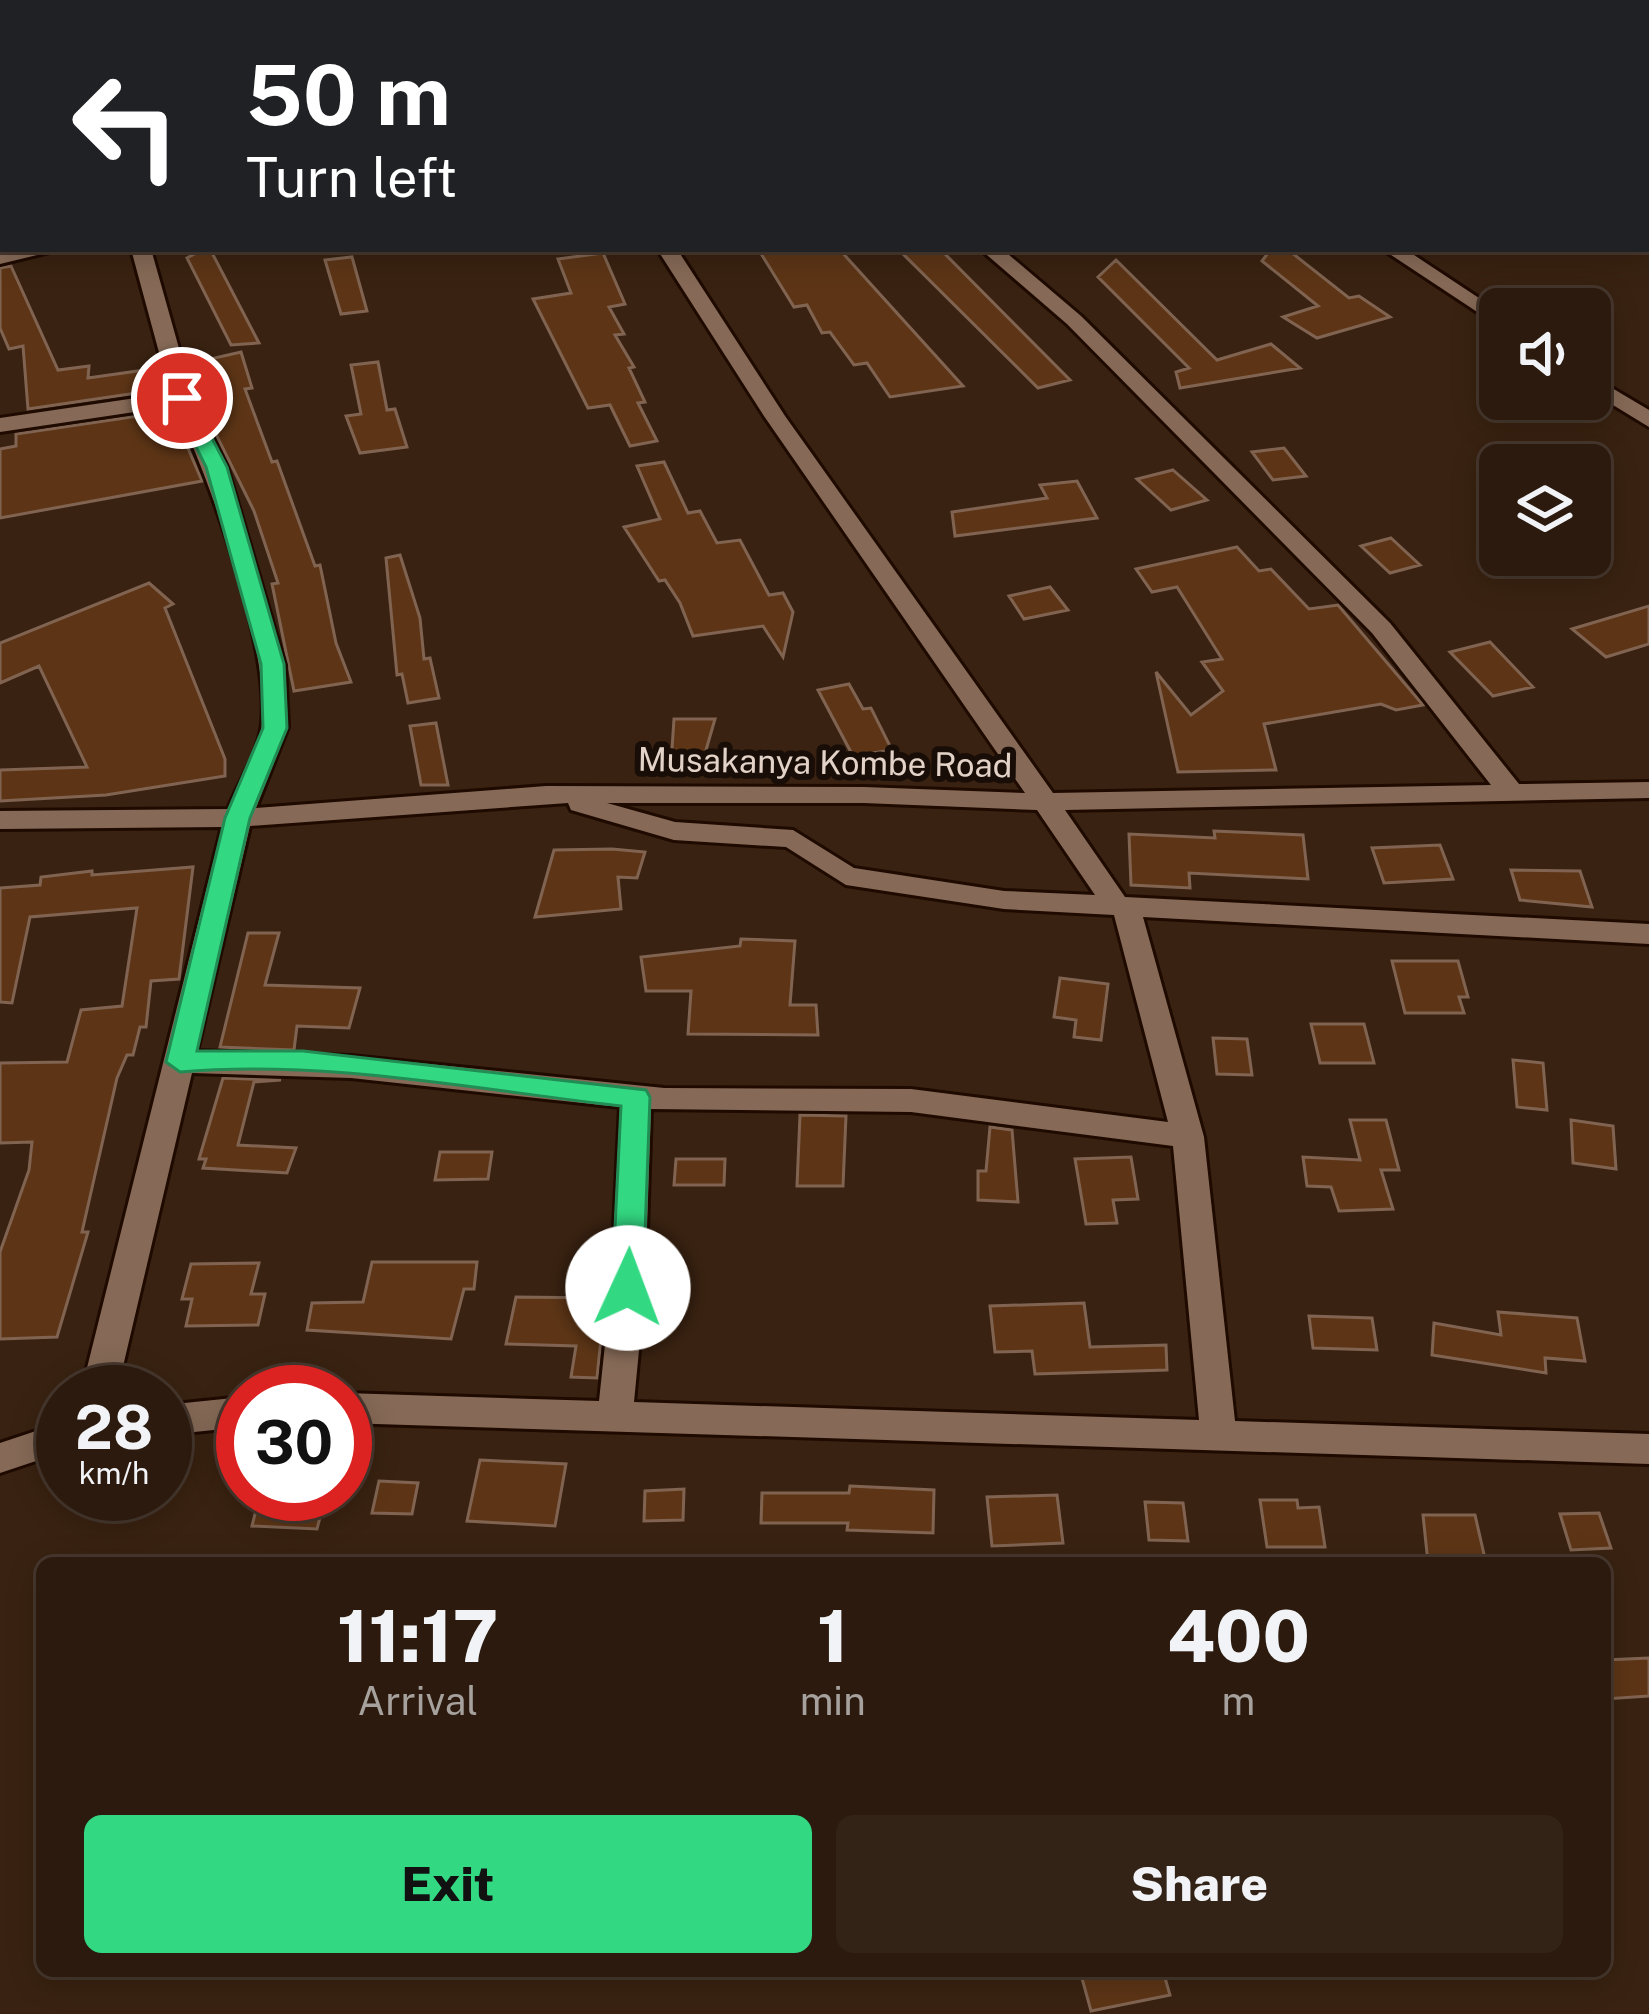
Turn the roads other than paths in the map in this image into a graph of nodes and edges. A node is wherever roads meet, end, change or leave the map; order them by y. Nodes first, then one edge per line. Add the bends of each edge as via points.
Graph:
1 (35, 252) edge
2 (142, 252) edge
3 (669, 252) edge
4 (994, 252) edge
5 (1397, 252) edge
6 (0, 258) edge
7 (1479, 307) edge
8 (1611, 394) edge
9 (182, 398) junction
10 (1649, 420) edge
11 (0, 424) edge
12 (1649, 790) edge
13 (546, 794) junction
14 (1513, 794) junction
15 (1044, 802) junction
16 (238, 818) junction
17 (0, 820) edge
18 (1126, 907) junction
19 (1649, 934) edge
20 (180, 1062) junction
21 (636, 1097) junction
22 (1188, 1137) junction
23 (106, 1365) edge
24 (372, 1409) edge
25 (616, 1414) junction
26 (1218, 1433) junction
27 (36, 1446) edge
28 (1649, 1449) edge
29 (0, 1459) edge

1 - 6 street
2 - 9 street
3 - 15 street
4 - 14 street via 1074,320 1381,628
5 - 7 street
8 - 10 street
9 - 11 street
9 - 16 street via 216,467 272,664 275,728
12 - 14 street, Musakanya Kombe Road
13 - 15 street, Musakanya Kombe Road
13 - 16 street, Musakanya Kombe Road
13 - 18 street via 674,831 793,838 846,876 1004,900
14 - 15 street, Musakanya Kombe Road
15 - 18 street via 1117,906
16 - 17 street, Musakanya Kombe Road
16 - 20 street
18 - 19 street
18 - 22 street
20 - 21 street via 303,1061
20 - 23 street
21 - 22 street via 872,1099
21 - 25 street
22 - 26 street
24 - 25 street
25 - 26 street
26 - 28 street
27 - 29 street

